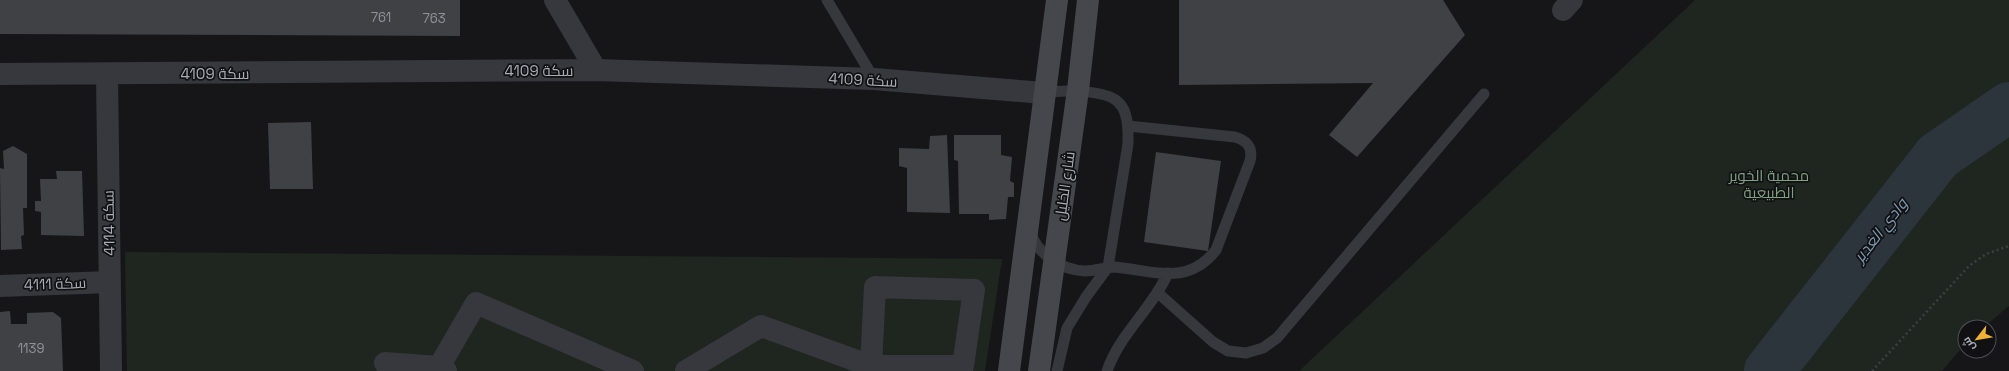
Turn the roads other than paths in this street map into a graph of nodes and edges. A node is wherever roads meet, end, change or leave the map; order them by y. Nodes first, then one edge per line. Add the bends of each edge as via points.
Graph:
1 (555, 0) edge
2 (827, 0) edge
3 (1057, 0) edge
4 (1088, 0) edge
5 (596, 70) junction
6 (0, 74) edge
7 (107, 74) junction
8 (874, 79) junction
9 (1078, 90) junction
10 (1044, 93) junction
11 (1484, 94) dead end
12 (1128, 126) junction
13 (1027, 224) junction
14 (1054, 262) junction
15 (1108, 267) junction
16 (1168, 273) junction
17 (110, 282) junction
18 (0, 286) edge
19 (1158, 293) junction
20 (385, 364) dead end
21 (442, 369) edge
22 (868, 369) edge
23 (111, 371) edge
24 (633, 371) edge
25 (686, 371) edge
26 (1009, 371) edge
27 (1038, 371) edge
28 (1057, 371) edge
29 (1107, 371) edge

1 - 5 street
2 - 8 lane
3 - 10 street
4 - 9 street, شارع الخليل
5 - 7 street, سكة 4109
5 - 8 street, سكة 4109
6 - 7 street, سكة 4109
7 - 17 street, سكة 4114
8 - 10 street, سكة 4109
9 - 10 lane, سكة 4109
9 - 12 lane, سكة 4109 via 1109,96 1119,102
9 - 14 street, شارع الخليل
10 - 13 street
11 - 19 lane via 1277,338 1263,348 1246,353 1228,351 1213,342
12 - 15 lane via 1128,144
12 - 16 lane via 1235,137 1250,146 1250,160 1216,250 1209,260 1195,270 1178,274
13 - 14 lane via 1037,245
13 - 26 street
14 - 15 lane via 1086,271
14 - 27 street, شارع الخليل
15 - 16 lane
15 - 28 lane via 1067,328
16 - 19 lane
17 - 18 street, سكة 4111
17 - 23 street, سكة 4114
19 - 29 lane via 1119,344
20 - 21 street
21 - 24 street via 476,303
22 - 22 street via 875,287 974,290 963,366
22 - 25 street via 761,326

